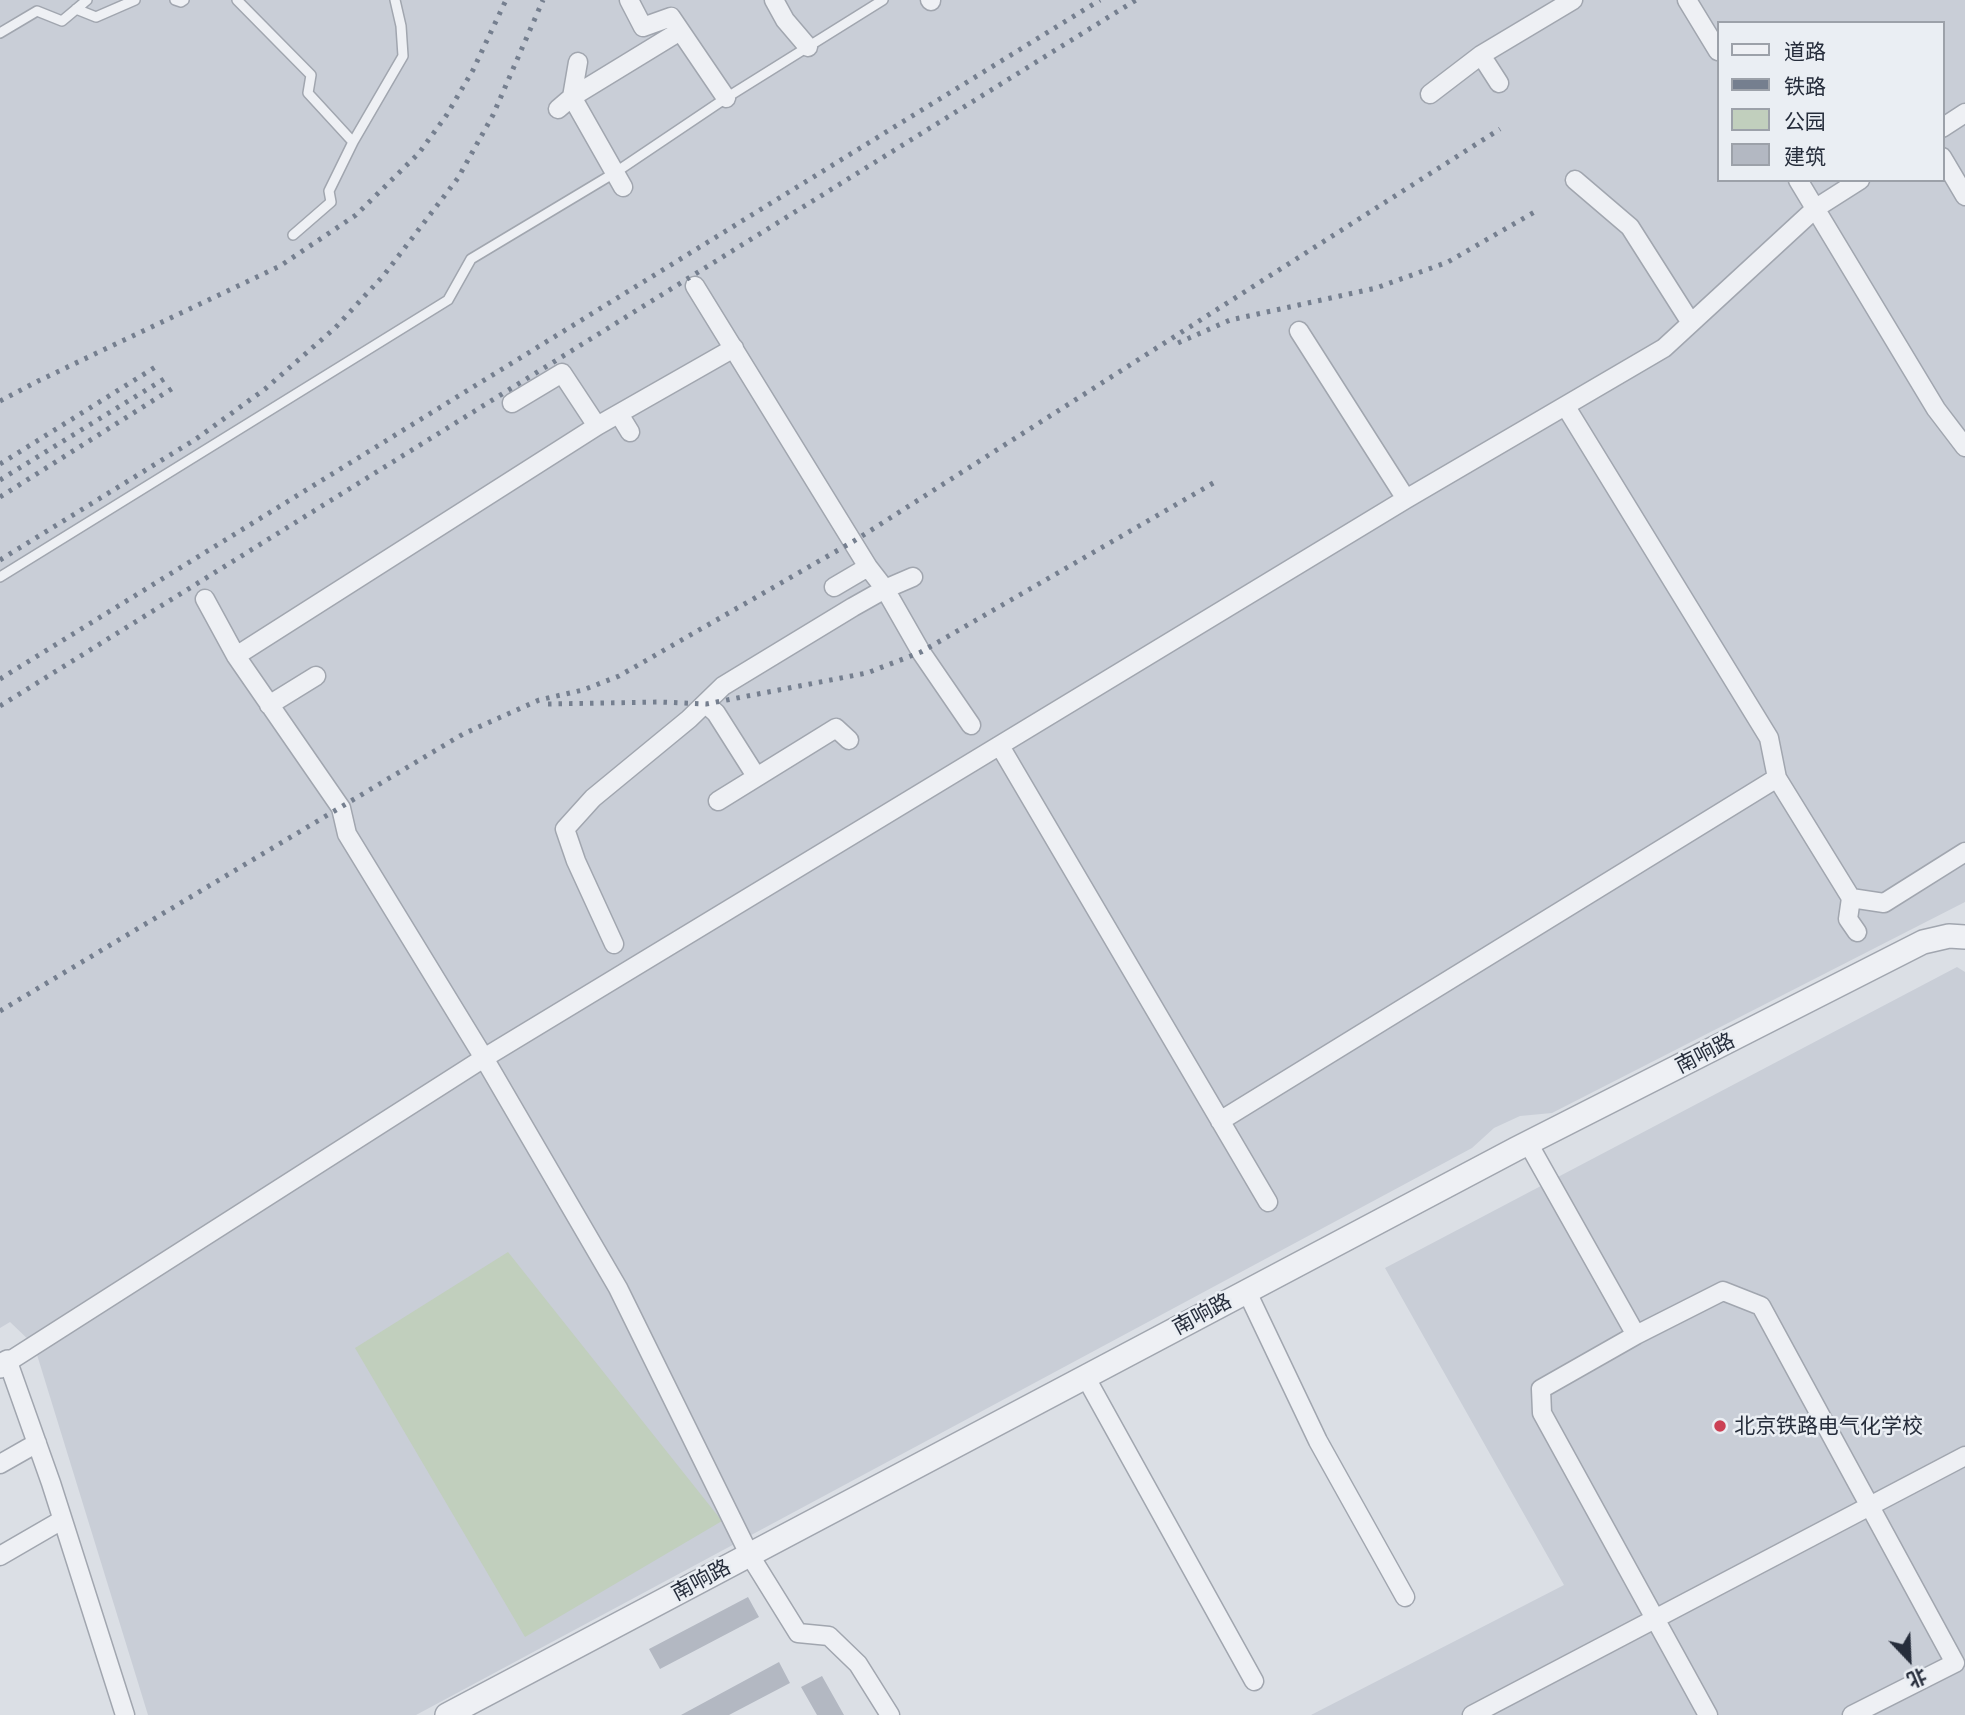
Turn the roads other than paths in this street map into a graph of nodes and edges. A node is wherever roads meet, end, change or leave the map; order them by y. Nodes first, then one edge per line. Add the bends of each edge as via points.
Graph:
1 (87, 0) edge
2 (135, 0) edge
3 (175, 0) edge
4 (184, 0) edge
5 (237, 0) edge
6 (395, 0) edge
7 (629, 0) edge
8 (774, 0) edge
9 (883, 0) edge
10 (1573, 0) edge
11 (1687, 0) edge
12 (76, 9) junction
13 (680, 31) junction
14 (0, 33) edge
15 (808, 47) junction
16 (1716, 48) edge
17 (1482, 55) junction
18 (578, 62) dead end
19 (1499, 83) dead end
20 (1430, 94) dead end
21 (726, 98) junction
22 (565, 103) junction
23 (1965, 113) edge
24 (1944, 127) edge
25 (353, 142) junction
26 (1944, 160) edge
27 (620, 180) junction
28 (1576, 180) dead end
29 (1799, 182) edge
30 (1857, 182) edge
31 (1965, 196) edge
32 (1816, 208) junction
33 (293, 235) dead end
34 (695, 286) dead end
35 (1691, 323) junction
36 (1299, 331) dead end
37 (734, 348) junction
38 (512, 403) dead end
39 (1566, 407) junction
40 (618, 414) junction
41 (597, 426) junction
42 (630, 432) dead end
43 (1965, 447) edge
44 (1406, 499) junction
45 (868, 567) junction
46 (0, 577) edge
47 (912, 577) dead end
48 (834, 587) dead end
49 (885, 589) junction
50 (205, 599) dead end
51 (236, 656) junction
52 (316, 676) dead end
53 (706, 704) junction
54 (268, 705) junction
55 (971, 725) dead end
56 (849, 740) dead end
57 (1000, 746) junction
58 (756, 776) junction
59 (1777, 778) junction
60 (718, 801) dead end
61 (1965, 852) edge
62 (1851, 898) junction
63 (1857, 932) dead end
64 (1965, 937) edge
65 (614, 944) dead end
66 (484, 1059) junction
67 (1220, 1121) junction
68 (1528, 1143) junction
69 (1268, 1202) dead end
70 (1249, 1296) dead end
71 (1636, 1335) junction
72 (4, 1364) edge
73 (1084, 1376) junction
74 (37, 1443) junction
75 (1965, 1456) edge
76 (0, 1464) edge
77 (1870, 1506) junction
78 (62, 1520) junction
79 (750, 1554) junction
80 (0, 1556) edge
81 (1405, 1597) dead end
82 (1655, 1619) junction
83 (1254, 1681) dead end
84 (450, 1714) edge
85 (125, 1715) edge
86 (890, 1715) edge
87 (1472, 1715) edge
88 (1708, 1715) edge
89 (1852, 1715) edge

1 - 12 lane
2 - 12 lane via 96,17
3 - 4 lane
5 - 25 lane via 311,75 309,93
6 - 25 lane via 402,57
7 - 13 street via 643,27 671,18
8 - 15 street
9 - 15 lane
10 - 17 street
11 - 16 street
12 - 14 lane via 62,21 37,11
13 - 21 street
13 - 22 street
15 - 21 lane
17 - 19 street
17 - 20 street
18 - 22 street
21 - 27 lane
22 - 27 street
23 - 24 street
25 - 33 lane via 329,191 331,202
26 - 31 street
27 - 46 lane via 471,259 448,300
28 - 35 street via 1630,227
29 - 32 street
30 - 32 street
32 - 35 street
32 - 43 street via 1936,409
34 - 37 street
35 - 39 street via 1664,348
36 - 44 street
37 - 40 street
37 - 45 street
38 - 41 street via 562,373
39 - 44 street
39 - 59 street via 1769,738
40 - 41 street
40 - 42 street
41 - 51 street
44 - 57 street
45 - 48 street
45 - 49 street
47 - 49 street
49 - 53 street via 723,686
49 - 55 street
50 - 51 street
51 - 54 street
52 - 54 street
53 - 58 street
53 - 65 street via 593,798 565,829
54 - 66 street via 341,808 347,834
56 - 58 street via 836,728
57 - 66 street
57 - 67 street
58 - 60 street
59 - 62 street
59 - 67 street
61 - 62 street via 1884,903
62 - 63 street via 1848,919
64 - 68 street, 南响路 via 1923,942
66 - 72 street
66 - 79 street via 618,1288
67 - 69 street
68 - 71 street
68 - 73 street, 南响路
70 - 81 street via 1318,1441
71 - 77 street via 1723,1290 1760,1306
71 - 82 street via 1541,1389 1542,1413
72 - 74 street
73 - 79 street, 南响路
73 - 83 street
74 - 76 street
74 - 78 street
75 - 77 street
77 - 82 street
77 - 89 street via 1955,1663
78 - 80 street
78 - 85 street
79 - 84 street, 南响路
79 - 86 street via 798,1633 829,1636 858,1664
82 - 87 street
82 - 88 street

